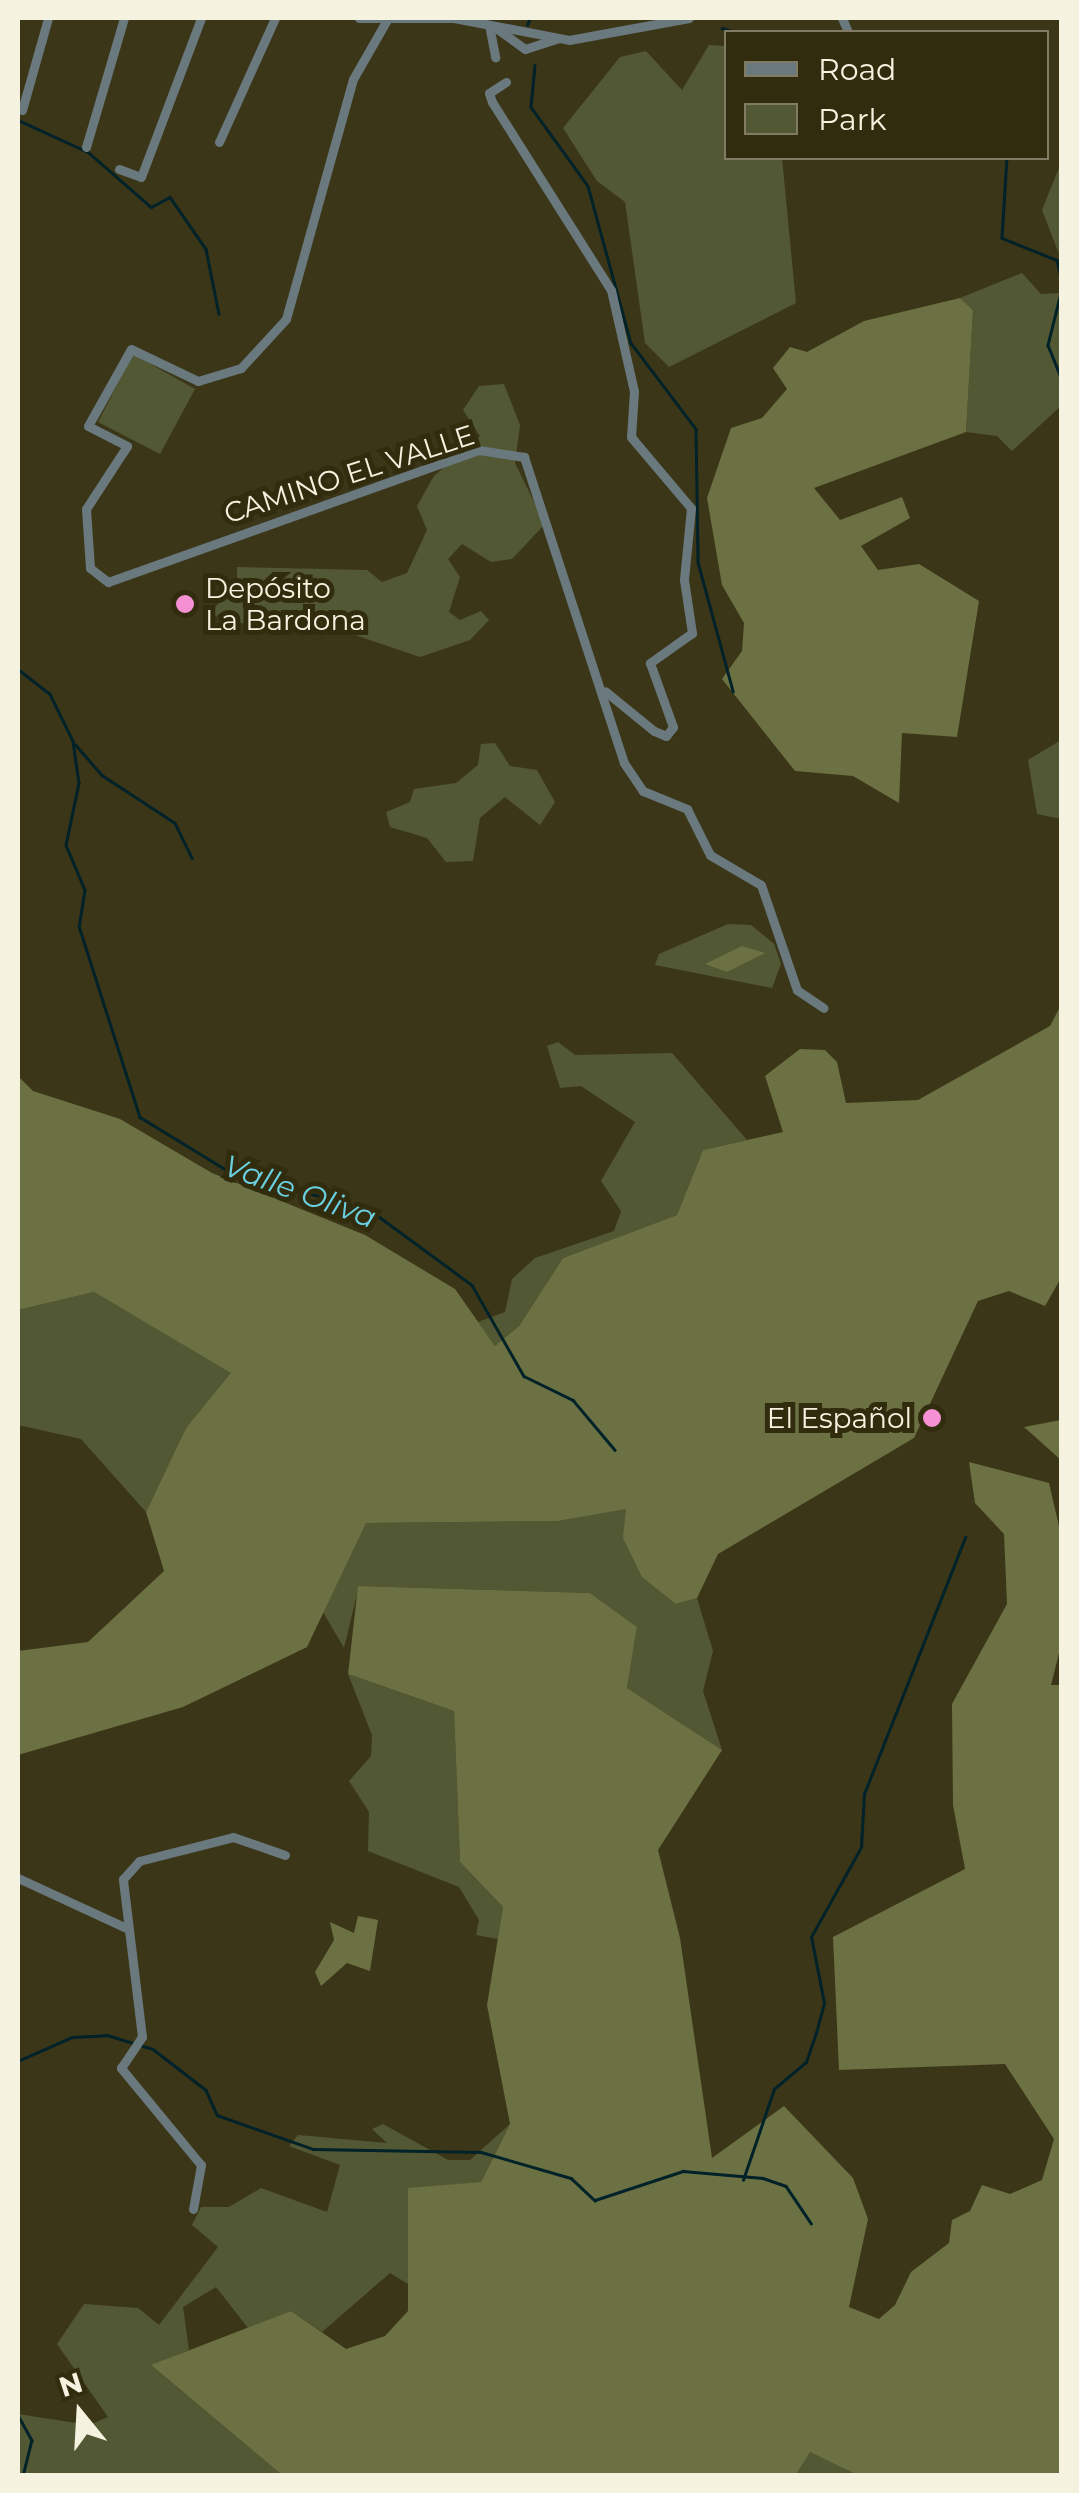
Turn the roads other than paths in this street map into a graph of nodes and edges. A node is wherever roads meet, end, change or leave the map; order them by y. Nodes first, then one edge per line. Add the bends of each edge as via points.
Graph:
1 (48, 18) edge
2 (124, 18) edge
3 (201, 18) edge
4 (275, 18) edge
5 (359, 18) edge
6 (389, 18) edge
7 (454, 18) edge
8 (690, 18) edge
9 (491, 26) junction
10 (558, 38) junction
11 (495, 57) dead end
12 (506, 82) dead end
13 (22, 110) dead end
14 (219, 142) dead end
15 (86, 146) dead end
16 (120, 169) dead end
17 (604, 689) junction
18 (824, 1008) dead end
19 (285, 1855) dead end
20 (18, 1878) edge
21 (126, 1928) junction
22 (193, 2209) dead end

1 - 13 street
2 - 15 street
3 - 16 street via 141,177
4 - 14 street
5 - 6 street
6 - 7 street
6 - 17 street, CAMINO EL VALLE via 353,79 286,319 241,368 198,380 132,349 88,426 127,446 82,528 90,568 108,582 479,450 524,456
7 - 9 street
8 - 10 street
9 - 10 street
9 - 10 street via 524,50
9 - 11 street
12 - 17 street via 489,94 492,102 611,290 634,391 630,437 691,508 684,580 692,633 650,663 673,727 666,736 634,721
17 - 18 street via 624,763 643,791 687,809 710,855 761,886 797,990
19 - 21 street via 233,1837 139,1861 124,1878
20 - 21 street
21 - 22 street via 142,2037 121,2068 201,2165

